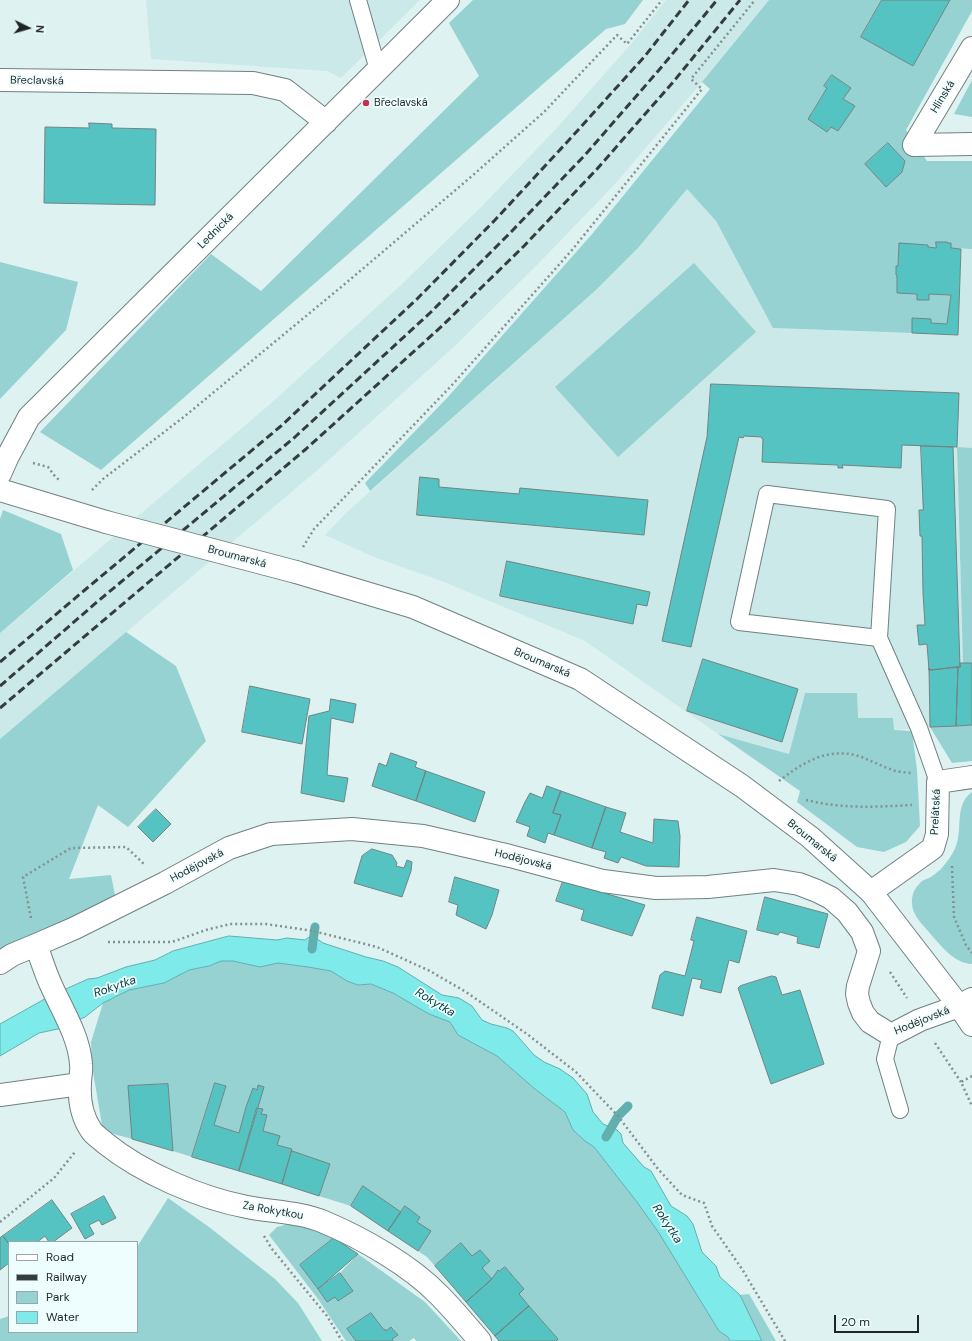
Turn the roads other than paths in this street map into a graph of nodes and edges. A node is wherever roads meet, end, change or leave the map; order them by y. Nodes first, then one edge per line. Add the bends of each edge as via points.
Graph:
1 (358, 0) edge
2 (448, 0) edge
3 (972, 48) edge
4 (378, 70) junction
5 (0, 80) edge
6 (326, 122) junction
7 (972, 144) edge
8 (4, 465) edge
9 (0, 490) edge
10 (878, 638) junction
11 (972, 777) edge
12 (938, 782) junction
13 (871, 892) junction
14 (36, 945) junction
15 (0, 963) edge
16 (966, 1003) edge
17 (972, 1025) edge
18 (891, 1035) junction
19 (80, 1084) junction
20 (0, 1095) edge
21 (900, 1110) dead end
22 (480, 1341) edge

1 - 4 lane
2 - 4 street, Lednická
3 - 7 street, Hlinská via 914,145
4 - 6 street, Lednická
5 - 6 street, Břeclavská via 252,83 285,90
6 - 8 street, Lednická via 29,417
9 - 13 street, Broumarská, bridge via 414,607 580,679 742,786 810,837
10 - 10 lane via 739,622 767,494 887,510
10 - 12 lane via 919,728
11 - 12 street, Prelátská
12 - 13 street, Prelátská via 933,848
13 - 16 street, Broumarská
14 - 15 street, Hodějovská
14 - 18 street, Hodějovská via 165,883 229,848 271,834 352,829 423,836 604,881 656,888 708,887 774,880 799,884 831,898 862,932 869,951 858,986 859,1003 863,1014 870,1022
14 - 19 street, Za Rokytkou via 79,1051 82,1065
16 - 17 street, Broumarská
16 - 18 street, Hodějovská via 920,1020
18 - 21 lane via 886,1058
19 - 20 street
19 - 22 street, Za Rokytkou via 81,1105 91,1131 118,1154 192,1192 245,1207 303,1216 323,1222 379,1249 438,1294

